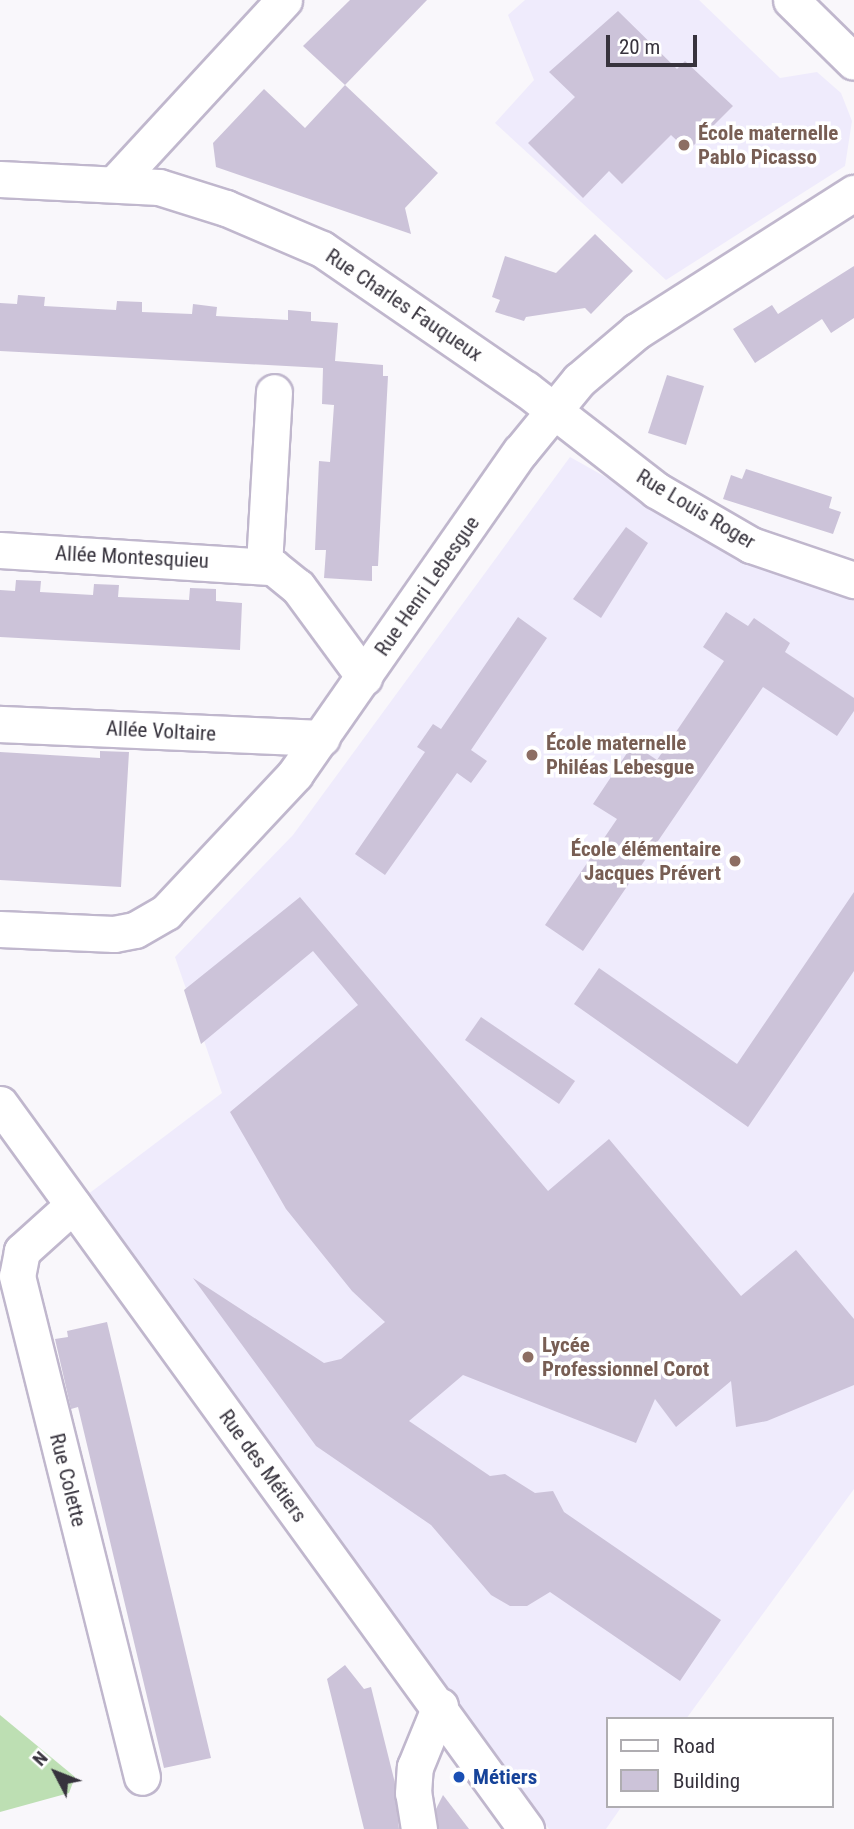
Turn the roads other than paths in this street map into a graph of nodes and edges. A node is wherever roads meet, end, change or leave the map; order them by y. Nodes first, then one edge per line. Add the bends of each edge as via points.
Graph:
1 (284, 0) edge
2 (791, 0) edge
3 (854, 62) edge
4 (0, 179) edge
5 (116, 182) junction
6 (854, 193) edge
7 (274, 392) dead end
8 (553, 408) junction
9 (0, 551) edge
10 (264, 565) junction
11 (854, 580) edge
12 (364, 677) junction
13 (0, 724) edge
14 (322, 738) junction
15 (0, 929) edge
16 (0, 1104) edge
17 (73, 1205) junction
18 (440, 1706) junction
19 (142, 1777) dead end
20 (419, 1829) edge
21 (526, 1829) edge

1 - 5 street
2 - 3 street
4 - 5 street, Rue Charles Fauqueux
5 - 8 street, Rue Charles Fauqueux via 196,197 322,249
6 - 8 street, Rue Henri Lebesgue via 637,331 595,364
7 - 10 street
8 - 11 street, Rue Louis Roger via 656,490 717,526 761,548
8 - 12 street, Rue Henri Lebesgue
9 - 10 street, Allée Montesquieu
10 - 12 street, Allée Montesquieu via 290,578
12 - 14 street, Rue Henri Lebesgue
13 - 14 street, Allée Voltaire
14 - 15 street, Rue Henri Lebesgue via 261,814 156,919 114,934
16 - 17 street, Rue des Métiers
17 - 18 street, Rue des Métiers
17 - 19 street, Rue Colette via 22,1251 17,1276
18 - 20 street via 415,1767 413,1793
18 - 21 street, Rue des Métiers

